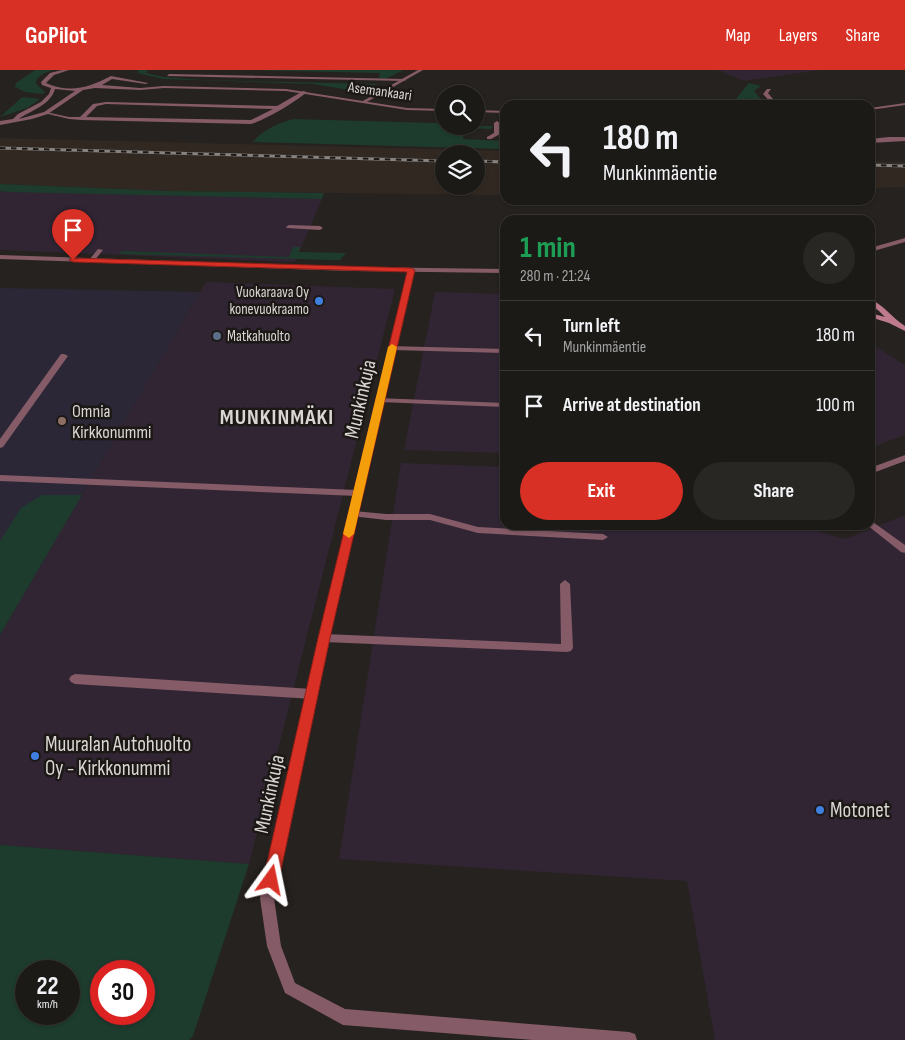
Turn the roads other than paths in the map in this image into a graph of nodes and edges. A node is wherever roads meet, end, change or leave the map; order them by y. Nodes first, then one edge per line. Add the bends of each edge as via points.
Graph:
1 (67, 70) edge
2 (226, 70) edge
3 (421, 70) edge
4 (169, 75) dead end
5 (221, 76) junction
6 (404, 80) junction
7 (93, 86) junction
8 (164, 86) junction
9 (53, 88) junction
10 (84, 88) junction
11 (769, 90) dead end
12 (305, 92) junction
13 (771, 100) edge
14 (363, 102) junction
15 (905, 104) edge
16 (281, 108) junction
17 (875, 108) edge
18 (435, 110) edge
19 (485, 111) edge
20 (500, 112) edge
21 (46, 113) junction
22 (81, 119) junction
23 (14, 120) junction
24 (0, 122) edge
25 (497, 123) dead end
26 (490, 138) dead end
27 (905, 139) edge
28 (875, 140) edge
29 (290, 227) dead end
30 (320, 228) dead end
31 (905, 240) edge
32 (875, 249) edge
33 (100, 250) dead end
34 (0, 257) edge
35 (92, 260) junction
36 (411, 270) junction
37 (500, 271) edge
38 (875, 304) edge
39 (875, 316) edge
40 (892, 321) junction
41 (905, 329) edge
42 (392, 348) junction
43 (500, 351) edge
44 (64, 356) dead end
45 (380, 400) junction
46 (500, 405) edge
47 (0, 445) edge
48 (905, 458) edge
49 (875, 469) edge
50 (0, 478) edge
51 (358, 493) junction
52 (354, 514) junction
53 (875, 527) edge
54 (603, 537) dead end
55 (905, 550) edge
56 (564, 584) dead end
57 (324, 638) junction
58 (75, 679) dead end
59 (312, 694) junction
60 (629, 1040) edge

1 - 9 street via 44,79 44,84
2 - 5 street
3 - 6 street
4 - 5 street
5 - 6 street
6 - 14 street
7 - 8 street, Asemankaari via 140,89
7 - 8 street, Asemankaari via 105,82 110,74
7 - 10 street
8 - 12 street, Asemankaari
9 - 10 street
9 - 23 street via 39,106
10 - 21 street
11 - 13 street via 765,93
12 - 14 street, Asemankaari
12 - 16 street
14 - 18 street, Asemankaari
15 - 17 street
16 - 22 street via 258,120 243,123
16 - 22 street via 106,103 95,106
19 - 20 street
21 - 22 street
21 - 23 street
23 - 24 street
25 - 26 street via 497,134
27 - 28 street
29 - 30 street
31 - 32 street
33 - 35 street
34 - 35 street
35 - 36 street
36 - 37 street
36 - 42 street, Munkinkuja
38 - 40 main road
39 - 40 main road
40 - 41 main road
42 - 43 street
42 - 45 street, Munkinkuja
44 - 47 street
45 - 46 street
45 - 51 street, Munkinkuja
48 - 49 street
50 - 51 street
51 - 52 street, Munkinkuja
52 - 54 street via 430,517 478,530
52 - 57 street, Munkinkuja
53 - 55 street
56 - 57 street via 567,648
57 - 59 street, Munkinkuja
58 - 59 street
59 - 60 street, Munkinkuja via 267,898 274,946 290,988 343,1018

